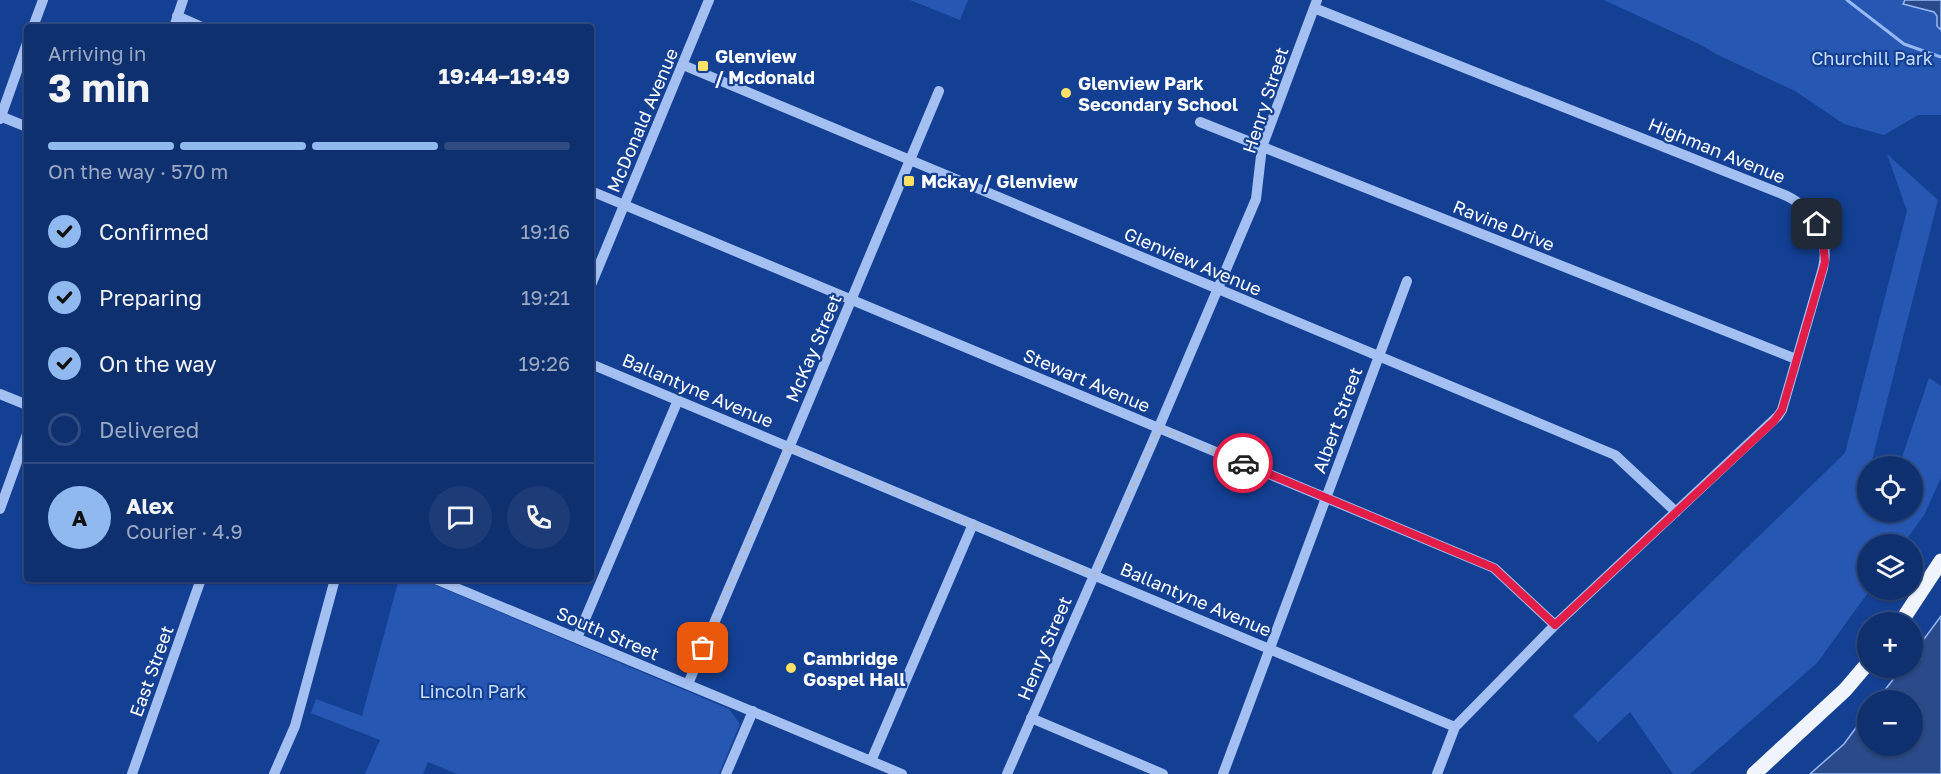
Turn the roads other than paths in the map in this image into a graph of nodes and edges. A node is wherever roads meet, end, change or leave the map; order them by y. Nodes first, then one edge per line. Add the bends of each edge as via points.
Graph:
1 (43, 0) edge
2 (183, 0) edge
3 (710, 0) edge
4 (1316, 4) edge
5 (176, 22) edge
6 (34, 24) edge
7 (24, 51) edge
8 (683, 64) junction
9 (939, 91) dead end
10 (0, 117) edge
11 (1200, 122) dead end
12 (24, 126) edge
13 (1262, 147) junction
14 (910, 161) junction
15 (594, 192) edge
16 (625, 205) junction
17 (594, 278) edge
18 (1407, 281) dead end
19 (1218, 290) junction
20 (851, 300) junction
21 (1378, 357) junction
22 (1796, 359) junction
23 (594, 365) edge
24 (0, 394) edge
25 (678, 400) junction
26 (24, 404) edge
27 (1159, 428) junction
28 (24, 442) edge
29 (789, 447) junction
30 (1326, 498) junction
31 (0, 509) edge
32 (1676, 512) junction
33 (972, 524) junction
34 (1941, 561) edge
35 (1094, 575) junction
36 (200, 582) edge
37 (334, 582) edge
38 (442, 582) edge
39 (465, 582) edge
40 (461, 590) junction
41 (1908, 612) edge
42 (1555, 625) junction
43 (577, 638) junction
44 (1270, 649) junction
45 (1857, 676) edge
46 (688, 684) junction
47 (753, 711) junction
48 (1031, 718) junction
49 (1455, 727) junction
50 (871, 761) junction
51 (132, 774) edge
52 (274, 774) edge
53 (726, 774) edge
54 (902, 774) edge
55 (1007, 774) edge
56 (1163, 774) edge
57 (1223, 774) edge
58 (1437, 774) edge
59 (1754, 774) edge

1 - 6 street
2 - 5 street
3 - 8 street, McDonald Avenue
4 - 13 street, Henry Street
4 - 22 street, Highman Avenue via 1799,202 1817,224 1825,254
7 - 10 street
8 - 14 street, Glenview Avenue
8 - 16 street, McDonald Avenue
9 - 14 street, McKay Street
10 - 12 street
11 - 13 street, Ravine Drive
13 - 19 street, Henry Street via 1256,200
13 - 22 street, Ravine Drive
14 - 19 street, Glenview Avenue
14 - 20 street, McKay Street
15 - 16 street, Stewart Avenue
16 - 17 street, McDonald Avenue
16 - 20 street, Stewart Avenue
18 - 21 street, Albert Street
19 - 21 street, Glenview Avenue
19 - 27 street, Henry Street
20 - 27 street, Stewart Avenue
20 - 29 street, McKay Street
21 - 30 street, Albert Street
21 - 32 street, Glenview Avenue via 1615,455
22 - 32 street, Highman Avenue via 1778,416
23 - 25 street, Ballantyne Avenue
24 - 26 street
25 - 29 street, Ballantyne Avenue
25 - 43 street
27 - 30 street, Stewart Avenue
27 - 35 street, Henry Street
28 - 31 street
29 - 33 street, Ballantyne Avenue
29 - 46 street, McKay Street
30 - 42 street, Stewart Avenue via 1494,568
30 - 44 street, Albert Street
32 - 42 street, Highman Avenue
33 - 35 street, Ballantyne Avenue
33 - 50 street
34 - 41 main road
35 - 44 street, Ballantyne Avenue
35 - 48 street, Henry Street
36 - 51 street, East Street
37 - 52 street via 295,726
38 - 40 street, South Street
39 - 40 street
40 - 43 street, South Street
42 - 49 street, Highman Avenue
43 - 46 street, South Street
44 - 49 street, Ballantyne Avenue
44 - 57 street, Albert Street
45 - 59 main road
46 - 47 street, South Street
47 - 50 street, South Street
47 - 53 street
48 - 55 street, Henry Street
48 - 56 street
49 - 58 street, Highman Avenue
50 - 54 street, South Street

